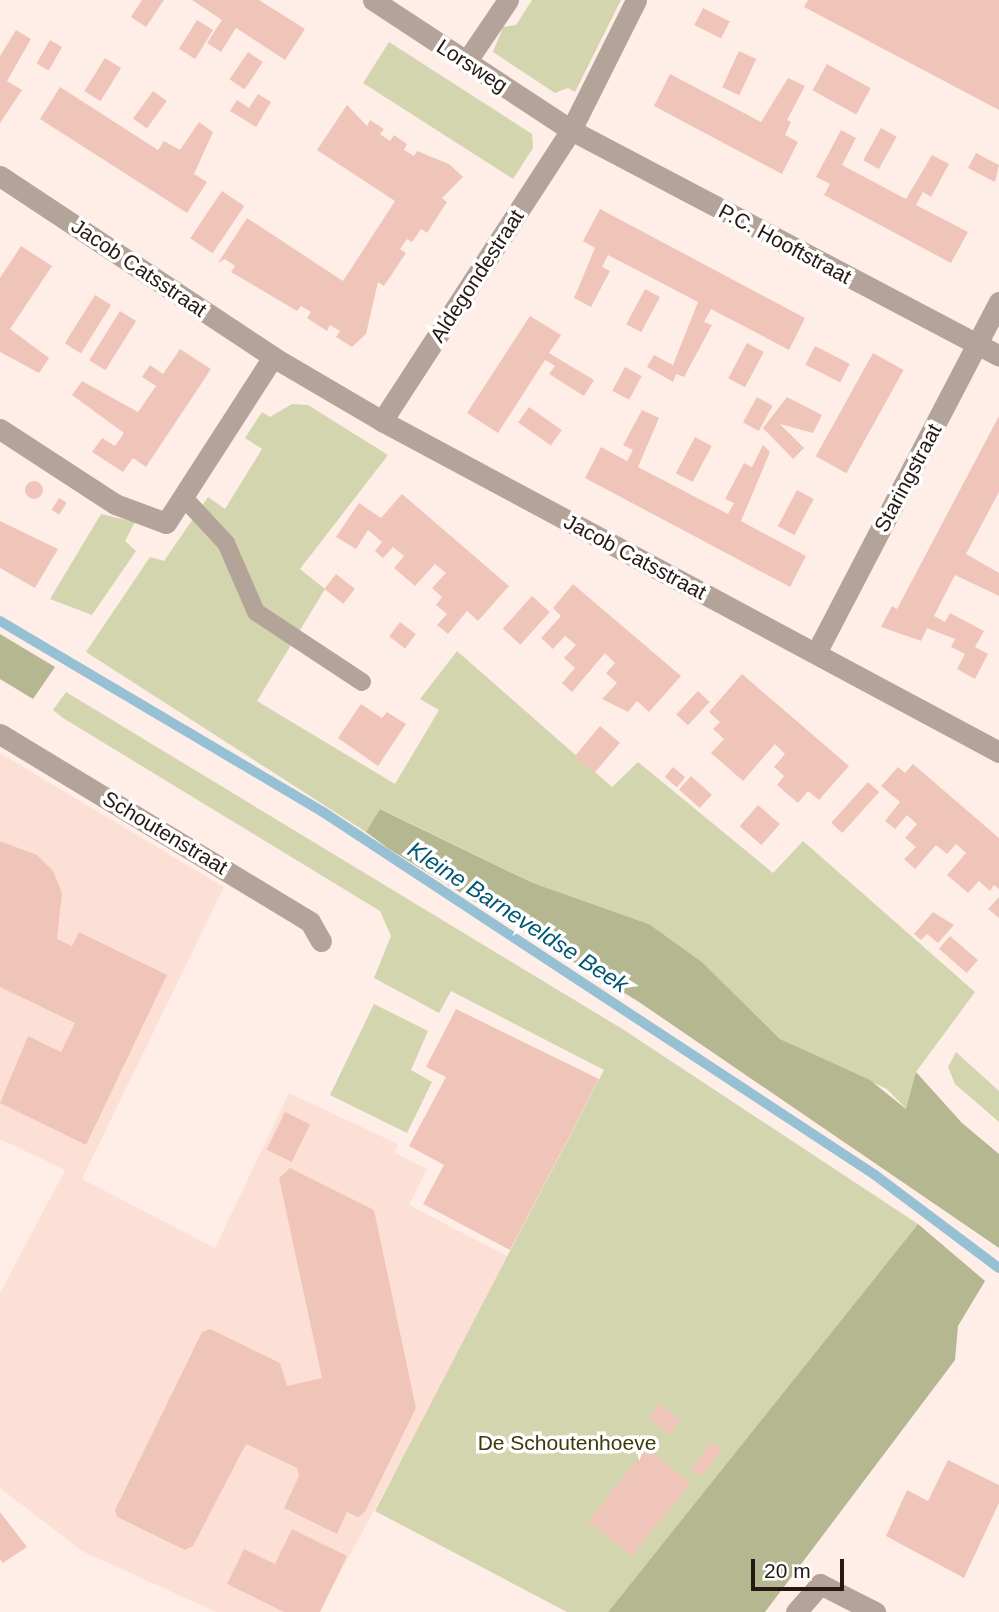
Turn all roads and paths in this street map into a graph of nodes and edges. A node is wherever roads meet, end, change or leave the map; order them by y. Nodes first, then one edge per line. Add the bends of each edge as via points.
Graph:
1 (373, 0) edge
2 (509, 0) edge
3 (636, 0) edge
4 (466, 62) junction
5 (571, 130) junction
6 (2, 181) edge
7 (999, 302) edge
8 (977, 345) junction
9 (999, 356) edge
10 (273, 357) junction
11 (382, 421) junction
12 (0, 429) edge
13 (184, 498) junction
14 (816, 653) junction
15 (362, 682) dead end
16 (0, 734) edge
17 (999, 752) edge
18 (321, 941) dead end
19 (796, 1612) edge
20 (875, 1612) edge

1 - 4 street, Lorsweg
2 - 4 street
3 - 5 street, Aldegondestraat
4 - 5 street, Lorsweg
5 - 8 street, P.C. Hooftstraat
5 - 11 street, Aldegondestraat
6 - 10 street, Jacob Catsstraat
7 - 8 street, Staringstraat
8 - 9 street, P.C. Hooftstraat
8 - 14 street, Staringstraat
10 - 11 street, Jacob Catsstraat
10 - 13 street
11 - 14 street, Jacob Catsstraat
12 - 13 street via 115,504 166,523
13 - 15 lane via 226,543 256,612
14 - 17 street, Jacob Catsstraat
16 - 18 street, Schoutenstraat via 310,922
19 - 20 street via 820,1584

